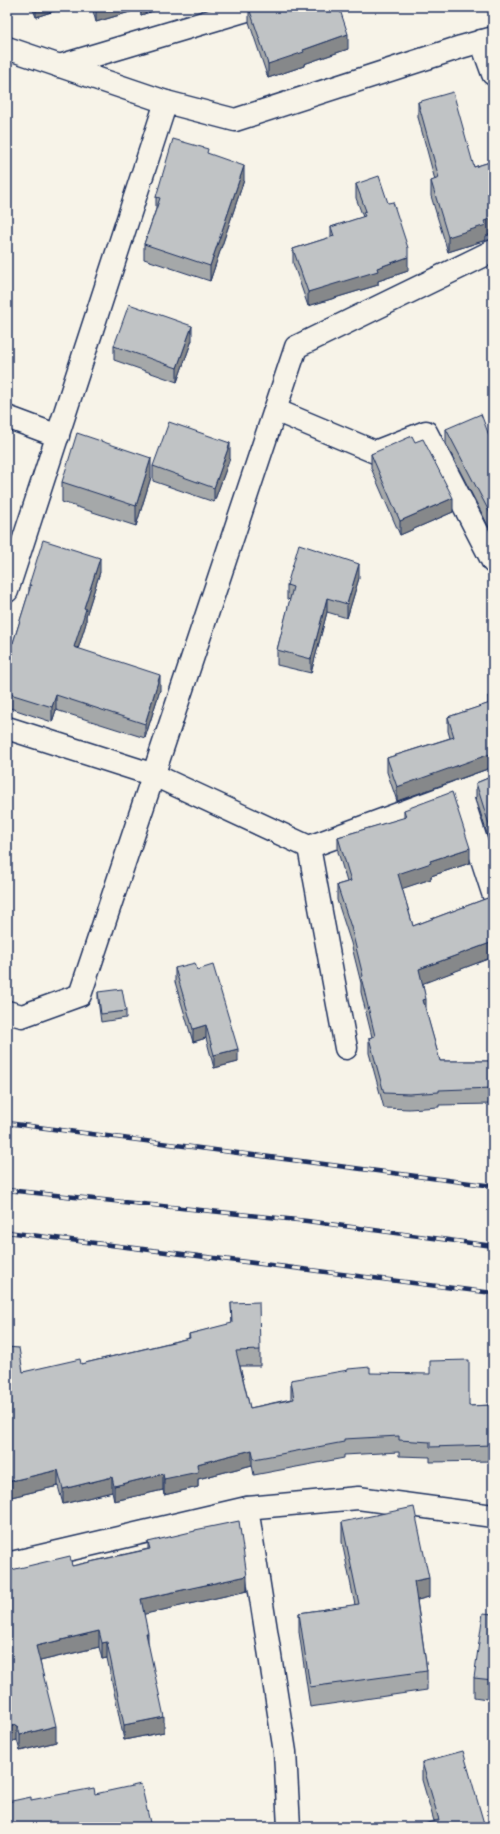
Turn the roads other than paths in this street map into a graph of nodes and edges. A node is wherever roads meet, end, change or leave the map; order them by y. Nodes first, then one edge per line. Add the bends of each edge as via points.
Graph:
1 (257, 7) edge
2 (487, 40) edge
3 (7, 49) edge
4 (59, 66) junction
5 (493, 74) edge
6 (166, 102) junction
7 (493, 251) edge
8 (275, 410) junction
9 (7, 418) edge
10 (58, 436) junction
11 (488, 538) edge
12 (493, 562) edge
13 (7, 591) edge
14 (7, 728) edge
15 (154, 774) junction
16 (493, 779) edge
17 (460, 791) junction
18 (309, 847) junction
19 (493, 893) edge
20 (7, 1012) edge
21 (346, 1048) dead end
22 (247, 1508) junction
23 (493, 1516) edge
24 (7, 1564) edge
25 (289, 1827) edge

1 - 4 street
2 - 5 street
2 - 6 street via 235,120
3 - 4 street
4 - 6 street
6 - 10 street
7 - 8 street via 296,347
8 - 11 street via 375,452 426,432
8 - 15 street
9 - 10 street
10 - 13 street
11 - 12 street
14 - 15 street
15 - 18 street
15 - 20 street via 80,995 22,1016
16 - 17 street
17 - 18 street
17 - 19 street
18 - 21 street
22 - 23 street via 358,1498
22 - 24 street
22 - 25 street via 285,1752

